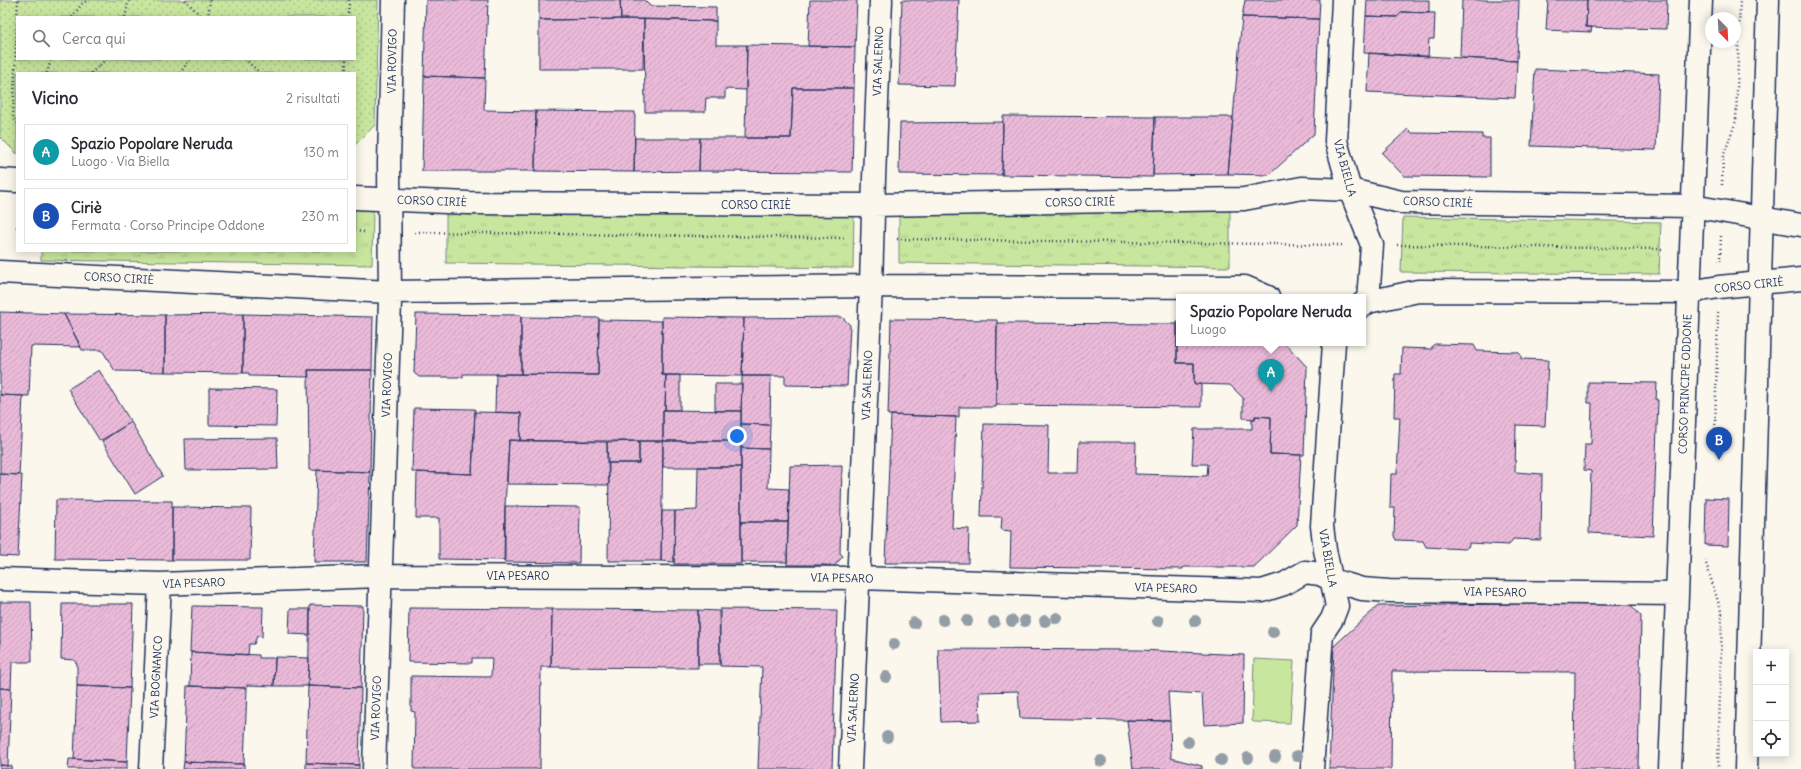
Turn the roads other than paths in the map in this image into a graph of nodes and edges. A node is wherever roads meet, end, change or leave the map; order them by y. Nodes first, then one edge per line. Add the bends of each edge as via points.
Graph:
1 (393, 0) edge
2 (881, 0) edge
3 (1343, 0) edge
4 (1701, 0) edge
5 (1768, 0) edge
6 (0, 180) edge
7 (16, 181) edge
8 (1350, 190) junction
9 (356, 198) edge
10 (390, 200) junction
11 (873, 205) junction
12 (1692, 206) junction
13 (1761, 219) junction
14 (1801, 225) edge
15 (0, 272) edge
16 (1801, 279) edge
17 (1759, 283) junction
18 (872, 286) junction
19 (390, 292) junction
20 (1689, 292) junction
21 (1261, 294) edge
22 (1366, 295) edge
23 (1366, 303) edge
24 (1334, 346) edge
25 (380, 576) junction
26 (859, 578) junction
27 (0, 579) edge
28 (1332, 580) junction
29 (160, 584) junction
30 (1677, 594) junction
31 (151, 769) edge
32 (374, 769) edge
33 (850, 769) edge
34 (1312, 769) edge
35 (1670, 769) edge
36 (1746, 769) edge

1 - 10 street, VIA ROVIGO
2 - 11 street, VIA SALERNO
3 - 8 street, VIA BIELLA via 1336,141
4 - 12 street, CORSO PRINCIPE ODDONE
5 - 13 street
6 - 7 street
8 - 11 street, CORSO CIRIÈ via 1302,188 1244,199
8 - 12 street, CORSO CIRIÈ via 1401,202
8 - 22 street, VIA BIELLA via 1372,245
9 - 10 street, CORSO CIRIÈ
10 - 11 street, CORSO CIRIÈ via 476,203
10 - 19 street, VIA ROVIGO
11 - 18 street, VIA SALERNO
12 - 13 street, CORSO CIRIÈ
12 - 20 street, CORSO PRINCIPE ODDONE
13 - 14 street, CORSO CIRIÈ
13 - 17 street
15 - 19 street, CORSO CIRIÈ
16 - 17 street, CORSO CIRIÈ
17 - 20 street, CORSO CIRIÈ
17 - 36 street
18 - 19 street, CORSO CIRIÈ
18 - 21 street, CORSO CIRIÈ via 1244,287
18 - 26 street, VIA SALERNO
19 - 25 street, VIA ROVIGO
20 - 23 street, CORSO CIRIÈ via 1418,291
20 - 30 street, CORSO PRINCIPE ODDONE
24 - 28 street, VIA BIELLA via 1322,526
25 - 26 street, VIA PESARO
25 - 29 street, VIA PESARO
25 - 32 street, VIA ROVIGO
26 - 28 street, VIA PESARO via 1262,591 1284,584 1305,572 1320,574
26 - 33 street, VIA SALERNO
27 - 29 street, VIA PESARO
28 - 30 street, VIA PESARO via 1362,589 1389,591
28 - 34 street, VIA BIELLA via 1337,606 1322,634
29 - 31 street, VIA BOGNANCO
30 - 35 street, CORSO PRINCIPE ODDONE

